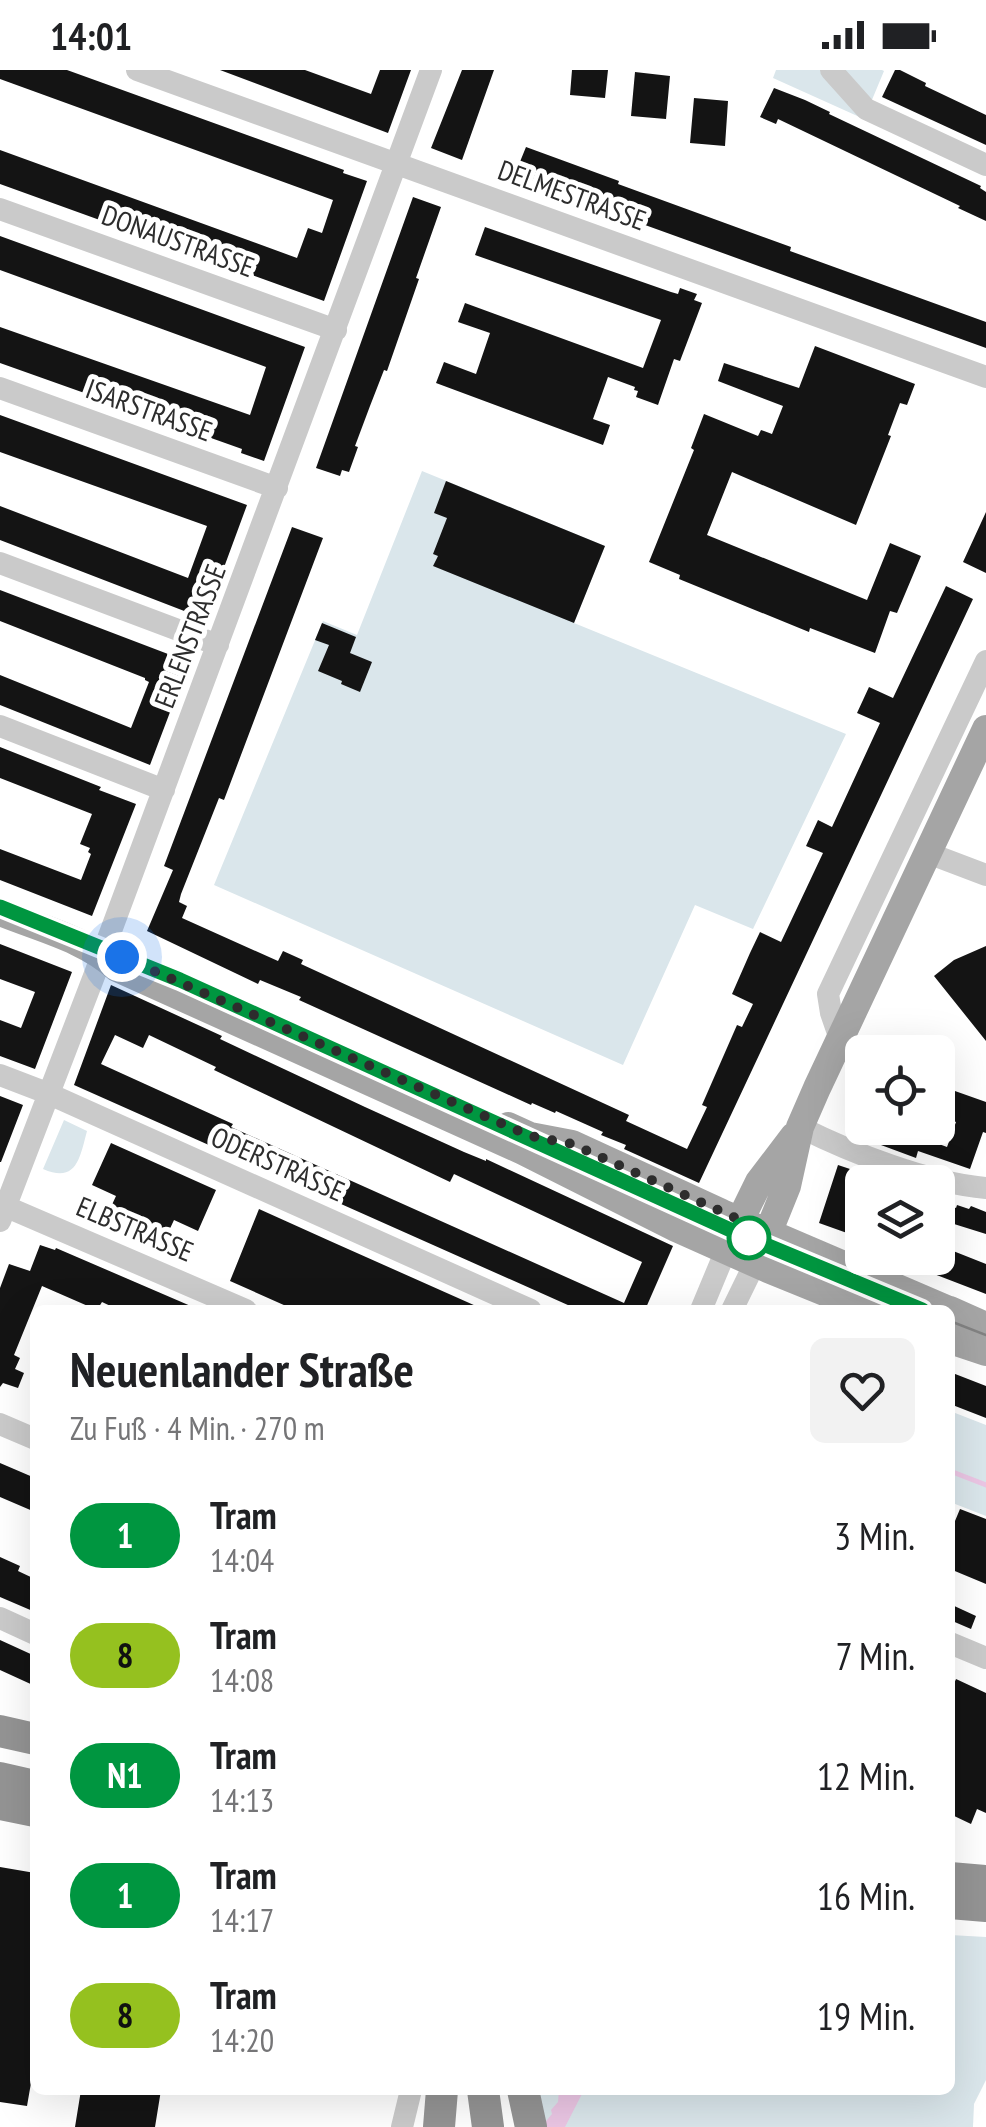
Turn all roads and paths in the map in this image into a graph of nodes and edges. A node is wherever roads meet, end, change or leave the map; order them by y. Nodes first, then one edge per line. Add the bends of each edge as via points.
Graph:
1 (137, 70) edge
2 (432, 70) edge
3 (831, 70) edge
4 (396, 165) junction
5 (986, 165) edge
6 (0, 209) edge
7 (336, 330) junction
8 (986, 377) edge
9 (0, 388) edge
10 (277, 488) junction
11 (0, 563) edge
12 (218, 645) junction
13 (986, 661) edge
14 (0, 726) edge
15 (986, 729) edge
16 (164, 790) junction
17 (928, 853) junction
18 (986, 876) edge
19 (0, 912) edge
20 (102, 954) junction
21 (840, 1039) junction
22 (0, 1075) edge
23 (47, 1093) junction
24 (800, 1127) junction
25 (986, 1188) edge
26 (2, 1210) edge
27 (740, 1220) junction
28 (768, 1233) junction
29 (726, 1250) junction
30 (755, 1263) junction
31 (234, 1305) edge
32 (520, 1305) edge
33 (702, 1305) edge
34 (734, 1305) edge
35 (857, 1305) edge
36 (938, 1305) edge
37 (955, 1312) edge
38 (986, 1326) edge
39 (955, 1342) edge
40 (986, 1352) edge
41 (0, 1424) edge
42 (30, 1437) edge
43 (0, 1618) edge
44 (30, 1632) edge
45 (955, 1645) edge
46 (986, 1658) edge
47 (0, 1731) edge
48 (30, 1738) edge
49 (0, 1754) edge
50 (30, 1760) edge
51 (0, 1778) edge
52 (30, 1785) edge
53 (0, 1804) edge
54 (30, 1810) edge
55 (955, 1855) edge
56 (986, 1858) edge
57 (955, 1878) edge
58 (986, 1881) edge
59 (955, 1903) edge
60 (986, 1906) edge
61 (955, 1924) edge
62 (986, 1926) edge
63 (401, 2095) edge
64 (410, 2095) edge
65 (442, 2095) edge
66 (464, 2095) edge
67 (484, 2095) edge
68 (524, 2095) edge
69 (530, 2126) edge
70 (400, 2127) edge
71 (439, 2127) edge
72 (466, 2127) edge
73 (488, 2127) edge

1 - 4 street, DELMESTRASSE
2 - 4 street, ERLENSTRASSE
3 - 5 street via 866,109
4 - 7 street, ERLENSTRASSE
4 - 8 street, DELMESTRASSE
6 - 7 street, DONAUSTRASSE
7 - 10 street, ERLENSTRASSE
9 - 10 street, ISARSTRASSE
10 - 12 street, ERLENSTRASSE
11 - 12 street
12 - 16 street, ERLENSTRASSE
13 - 21 street via 828,994
14 - 16 street
15 - 17 main road
16 - 20 street, ERLENSTRASSE
17 - 18 street
17 - 21 main road
19 - 20 main road
20 - 23 street, ERLENSTRASSE
20 - 27 main road via 122,957 530,1136 572,1144
20 - 29 main road via 117,968
21 - 24 main road
22 - 23 street, ODERSTRASSE
23 - 26 street, ERLENSTRASSE
23 - 32 street, ODERSTRASSE
24 - 25 street via 939,1180
24 - 27 main road
24 - 28 main road
26 - 31 street, ELBSTRASSE
27 - 28 main road
27 - 29 main road
28 - 30 main road
28 - 36 main road
29 - 30 main road
29 - 33 street
30 - 34 street
30 - 35 main road
37 - 38 main road
39 - 40 main road
41 - 42 street
43 - 44 street
45 - 46 street
47 - 48 highway
49 - 50 highway
51 - 52 highway
53 - 54 highway
55 - 56 highway
57 - 58 highway
59 - 60 highway
61 - 62 highway
63 - 70 street
64 - 70 street
65 - 71 highway
66 - 72 highway
67 - 73 highway
68 - 69 highway

